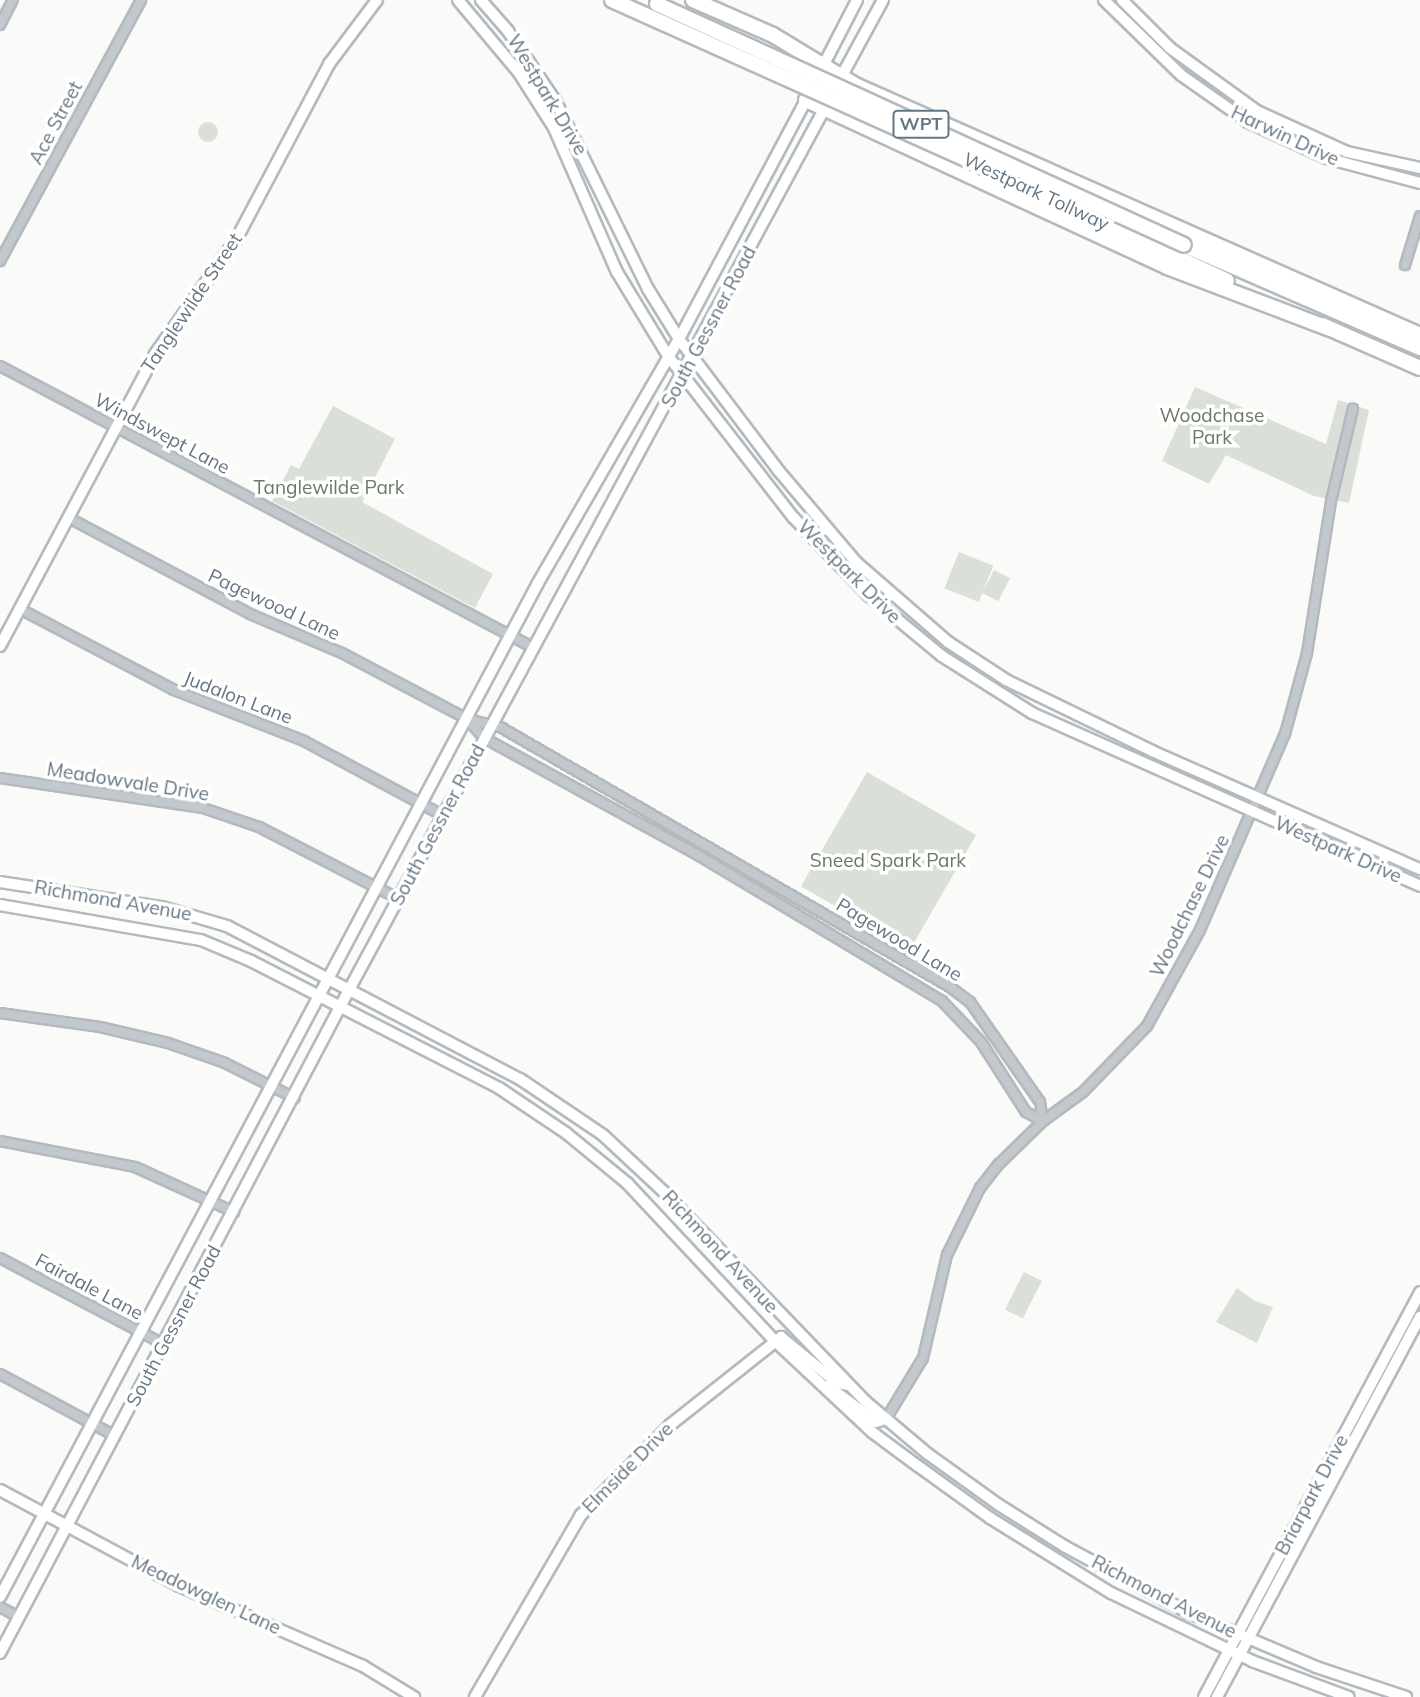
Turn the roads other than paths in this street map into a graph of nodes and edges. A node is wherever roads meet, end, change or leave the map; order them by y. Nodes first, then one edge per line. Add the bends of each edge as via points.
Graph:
1 (13, 0) edge
2 (141, 0) edge
3 (457, 0) edge
4 (481, 0) edge
5 (612, 0) edge
6 (693, 0) edge
7 (857, 0) edge
8 (883, 0) edge
9 (1104, 0) edge
10 (1122, 0) edge
11 (379, 1) edge
12 (653, 2) edge
13 (0, 25) edge
14 (508, 31) junction
15 (493, 40) junction
16 (823, 64) junction
17 (1190, 64) junction
18 (1181, 75) junction
19 (842, 76) junction
20 (806, 100) junction
21 (825, 108) junction
22 (1299, 133) junction
23 (575, 135) junction
24 (562, 141) junction
25 (1294, 144) junction
26 (1420, 169) edge
27 (1420, 183) edge
28 (746, 211) junction
29 (1420, 216) edge
30 (766, 221) junction
31 (0, 261) edge
32 (1405, 265) dead end
33 (1330, 329) junction
34 (1420, 335) edge
35 (679, 339) junction
36 (1420, 348) edge
37 (668, 356) junction
38 (693, 359) junction
39 (0, 366) edge
40 (1420, 368) edge
41 (684, 375) junction
42 (1353, 409) dead end
43 (116, 428) junction
44 (778, 470) junction
45 (766, 480) junction
46 (69, 518) junction
47 (579, 518) junction
48 (598, 530) junction
49 (856, 562) junction
50 (845, 574) junction
51 (20, 609) junction
52 (510, 635) junction
53 (0, 646) edge
54 (532, 647) junction
55 (467, 719) junction
56 (492, 723) junction
57 (484, 738) junction
58 (0, 778) edge
59 (1259, 800) junction
60 (423, 804) junction
61 (1253, 813) junction
62 (444, 816) junction
63 (1371, 848) junction
64 (1365, 862) junction
65 (1420, 869) edge
66 (0, 881) edge
67 (1420, 886) edge
68 (379, 887) junction
69 (399, 899) junction
70 (132, 902) junction
71 (0, 905) edge
72 (128, 925) junction
73 (331, 978) junction
74 (350, 988) junction
75 (321, 997) junction
76 (340, 1007) junction
77 (0, 1013) edge
78 (473, 1053) junction
79 (458, 1066) junction
80 (272, 1085) junction
81 (295, 1098) junction
82 (1043, 1121) junction
83 (0, 1141) edge
84 (211, 1199) junction
85 (234, 1212) junction
86 (698, 1228) junction
87 (686, 1243) junction
88 (0, 1258) edge
89 (1420, 1292) edge
90 (1420, 1317) edge
91 (140, 1332) junction
92 (774, 1340) junction
93 (163, 1344) junction
94 (0, 1374) edge
95 (821, 1385) junction
96 (849, 1385) junction
97 (886, 1419) junction
98 (93, 1423) junction
99 (115, 1436) junction
100 (0, 1490) edge
101 (999, 1505) junction
102 (46, 1514) junction
103 (990, 1518) junction
104 (67, 1525) junction
105 (1116, 1575) junction
106 (1111, 1592) junction
107 (0, 1597) edge
108 (0, 1607) edge
109 (19, 1617) junction
110 (1237, 1634) junction
111 (1248, 1639) junction
112 (0, 1653) edge
113 (1234, 1653) junction
114 (414, 1697) edge
115 (475, 1697) edge
116 (1203, 1697) edge
117 (1217, 1697) edge
118 (1349, 1697) edge
119 (1406, 1697) edge

1 - 13 street
2 - 31 street, Ace Street
3 - 15 main road, Westpark Drive
4 - 14 main road, Westpark Drive
5 - 33 highway, Westpark Tollway / WPT, bridge
6 - 16 highway via 773,35
7 - 16 main road, South Gessner Road
8 - 19 main road, South Gessner Road
9 - 18 main road, Harwin Drive
10 - 17 main road, Harwin Drive
11 - 43 main road, Tanglewilde Street via 329,64 237,238 155,354
12 - 36 highway, Westpark Tollway / WPT, bridge
14 - 15 main road
14 - 23 main road, Westpark Drive
15 - 24 main road, Westpark Drive
16 - 19 highway
16 - 20 main road, South Gessner Road
17 - 18 main road
17 - 22 main road, Harwin Drive via 1256,111
18 - 25 main road, Harwin Drive via 1237,115
19 - 21 main road, South Gessner Road
19 - 34 highway
20 - 21 highway
20 - 28 main road, South Gessner Road
21 - 30 main road, South Gessner Road
21 - 33 highway via 1167,267
22 - 25 main road
22 - 26 main road, Harwin Drive via 1383,162
23 - 24 main road
23 - 35 main road, Westpark Drive via 642,277
24 - 37 main road, Westpark Drive via 617,272
25 - 27 main road, Harwin Drive via 1361,170
28 - 30 main road
28 - 35 main road, South Gessner Road
29 - 32 street
30 - 38 main road, South Gessner Road
33 - 40 highway, Westpark Tollway / WPT
35 - 37 main road, South Gessner Road
35 - 38 main road, Westpark Drive
37 - 41 main road, Westpark Drive
37 - 47 main road, South Gessner Road
38 - 41 main road, South Gessner Road
38 - 44 main road, Westpark Drive
39 - 43 street, Windswept Lane
41 - 45 main road, Westpark Drive
41 - 48 main road, South Gessner Road
42 - 59 street, Woodchase Drive via 1331,501 1303,672
43 - 46 main road, Tanglewilde Street
43 - 52 street, Windswept Lane
44 - 45 main road
44 - 49 main road, Westpark Drive
45 - 50 main road, Westpark Drive
46 - 51 main road, Tanglewilde Street
46 - 55 street, Pagewood Lane via 250,614 342,653
47 - 48 main road
47 - 52 main road, South Gessner Road
48 - 54 main road, South Gessner Road
49 - 50 main road
49 - 59 main road, Westpark Drive via 948,642 1006,680
50 - 61 main road, Westpark Drive via 942,656 1032,713
51 - 53 main road, Tanglewilde Street
51 - 60 street, Judalon Lane via 182,694 304,741
52 - 54 street, Windswept Lane
52 - 55 main road, South Gessner Road
54 - 56 main road, South Gessner Road
55 - 56 street, Pagewood Lane
55 - 57 street, Pagewood Lane
55 - 60 main road, South Gessner Road
56 - 57 main road, South Gessner Road
56 - 82 street, Pagewood Lane via 666,819 970,1002 1040,1102
57 - 62 main road, South Gessner Road
57 - 82 street, Pagewood Lane via 698,855 942,1001 981,1042 1026,1112
58 - 68 street, Meadowvale Drive via 203,808 258,827
59 - 61 street, Woodchase Drive
59 - 63 main road, Westpark Drive
60 - 62 street, Judalon Lane
60 - 68 main road, South Gessner Road
61 - 64 main road, Westpark Drive
61 - 82 street, Woodchase Drive via 1192,947 1147,1026 1083,1092
62 - 69 main road, South Gessner Road
63 - 64 main road
63 - 65 main road, Westpark Drive
64 - 67 main road, Westpark Drive
66 - 70 main road, Richmond Avenue
68 - 69 street, Meadowvale Drive
68 - 73 main road, South Gessner Road
69 - 74 main road, South Gessner Road
70 - 72 main road
70 - 73 main road, Richmond Avenue via 227,926
71 - 72 main road, Richmond Avenue
72 - 75 main road, Richmond Avenue via 201,940
73 - 74 main road, Richmond Avenue
73 - 75 main road, South Gessner Road
74 - 76 main road, South Gessner Road
74 - 78 main road, Richmond Avenue
75 - 76 main road, Richmond Avenue
75 - 80 main road, South Gessner Road
76 - 79 main road, Richmond Avenue
76 - 81 main road, South Gessner Road
77 - 80 street via 100,1027 168,1044
78 - 79 main road
78 - 86 main road, Richmond Avenue via 603,1135
79 - 87 main road, Richmond Avenue via 517,1100 595,1155
80 - 81 street
80 - 84 main road, South Gessner Road
81 - 85 main road, South Gessner Road
82 - 97 street, Woodchase Drive via 999,1164 963,1217 947,1255 923,1358
83 - 84 street via 135,1167
84 - 85 street
84 - 91 main road, South Gessner Road
85 - 93 main road, South Gessner Road
86 - 87 main road
86 - 96 main road, Richmond Avenue
87 - 92 main road, Richmond Avenue
88 - 91 street, Fairdale Lane
89 - 110 main road, Briarpark Drive
90 - 111 main road, Briarpark Drive
91 - 93 street, Fairdale Lane
91 - 98 main road, South Gessner Road
92 - 95 main road, Richmond Avenue
92 - 96 main road via 786,1339 837,1383
92 - 115 main road, Elmside Drive via 670,1425 592,1501
93 - 99 main road, South Gessner Road
94 - 98 street
95 - 97 main road via 844,1395 876,1422
95 - 103 main road, Richmond Avenue via 872,1432
96 - 97 main road, Richmond Avenue
97 - 101 main road, Richmond Avenue
98 - 99 street
98 - 102 main road, South Gessner Road
99 - 104 main road, South Gessner Road
100 - 102 main road, Meadowglen Lane
101 - 103 main road
101 - 105 main road, Richmond Avenue
102 - 104 main road, Meadowglen Lane
102 - 107 main road, South Gessner Road
103 - 106 main road, Richmond Avenue
104 - 109 main road, South Gessner Road
104 - 114 main road, Meadowglen Lane via 186,1590 363,1666
105 - 106 main road
105 - 110 main road, Richmond Avenue
106 - 113 main road, Richmond Avenue
108 - 109 street
109 - 112 main road, South Gessner Road
110 - 111 main road, Richmond Avenue
110 - 113 main road, Briarpark Drive
111 - 113 main road, Briarpark Drive
111 - 119 main road, Richmond Avenue
113 - 116 main road, Briarpark Drive
113 - 117 main road, Briarpark Drive
113 - 118 main road, Richmond Avenue

